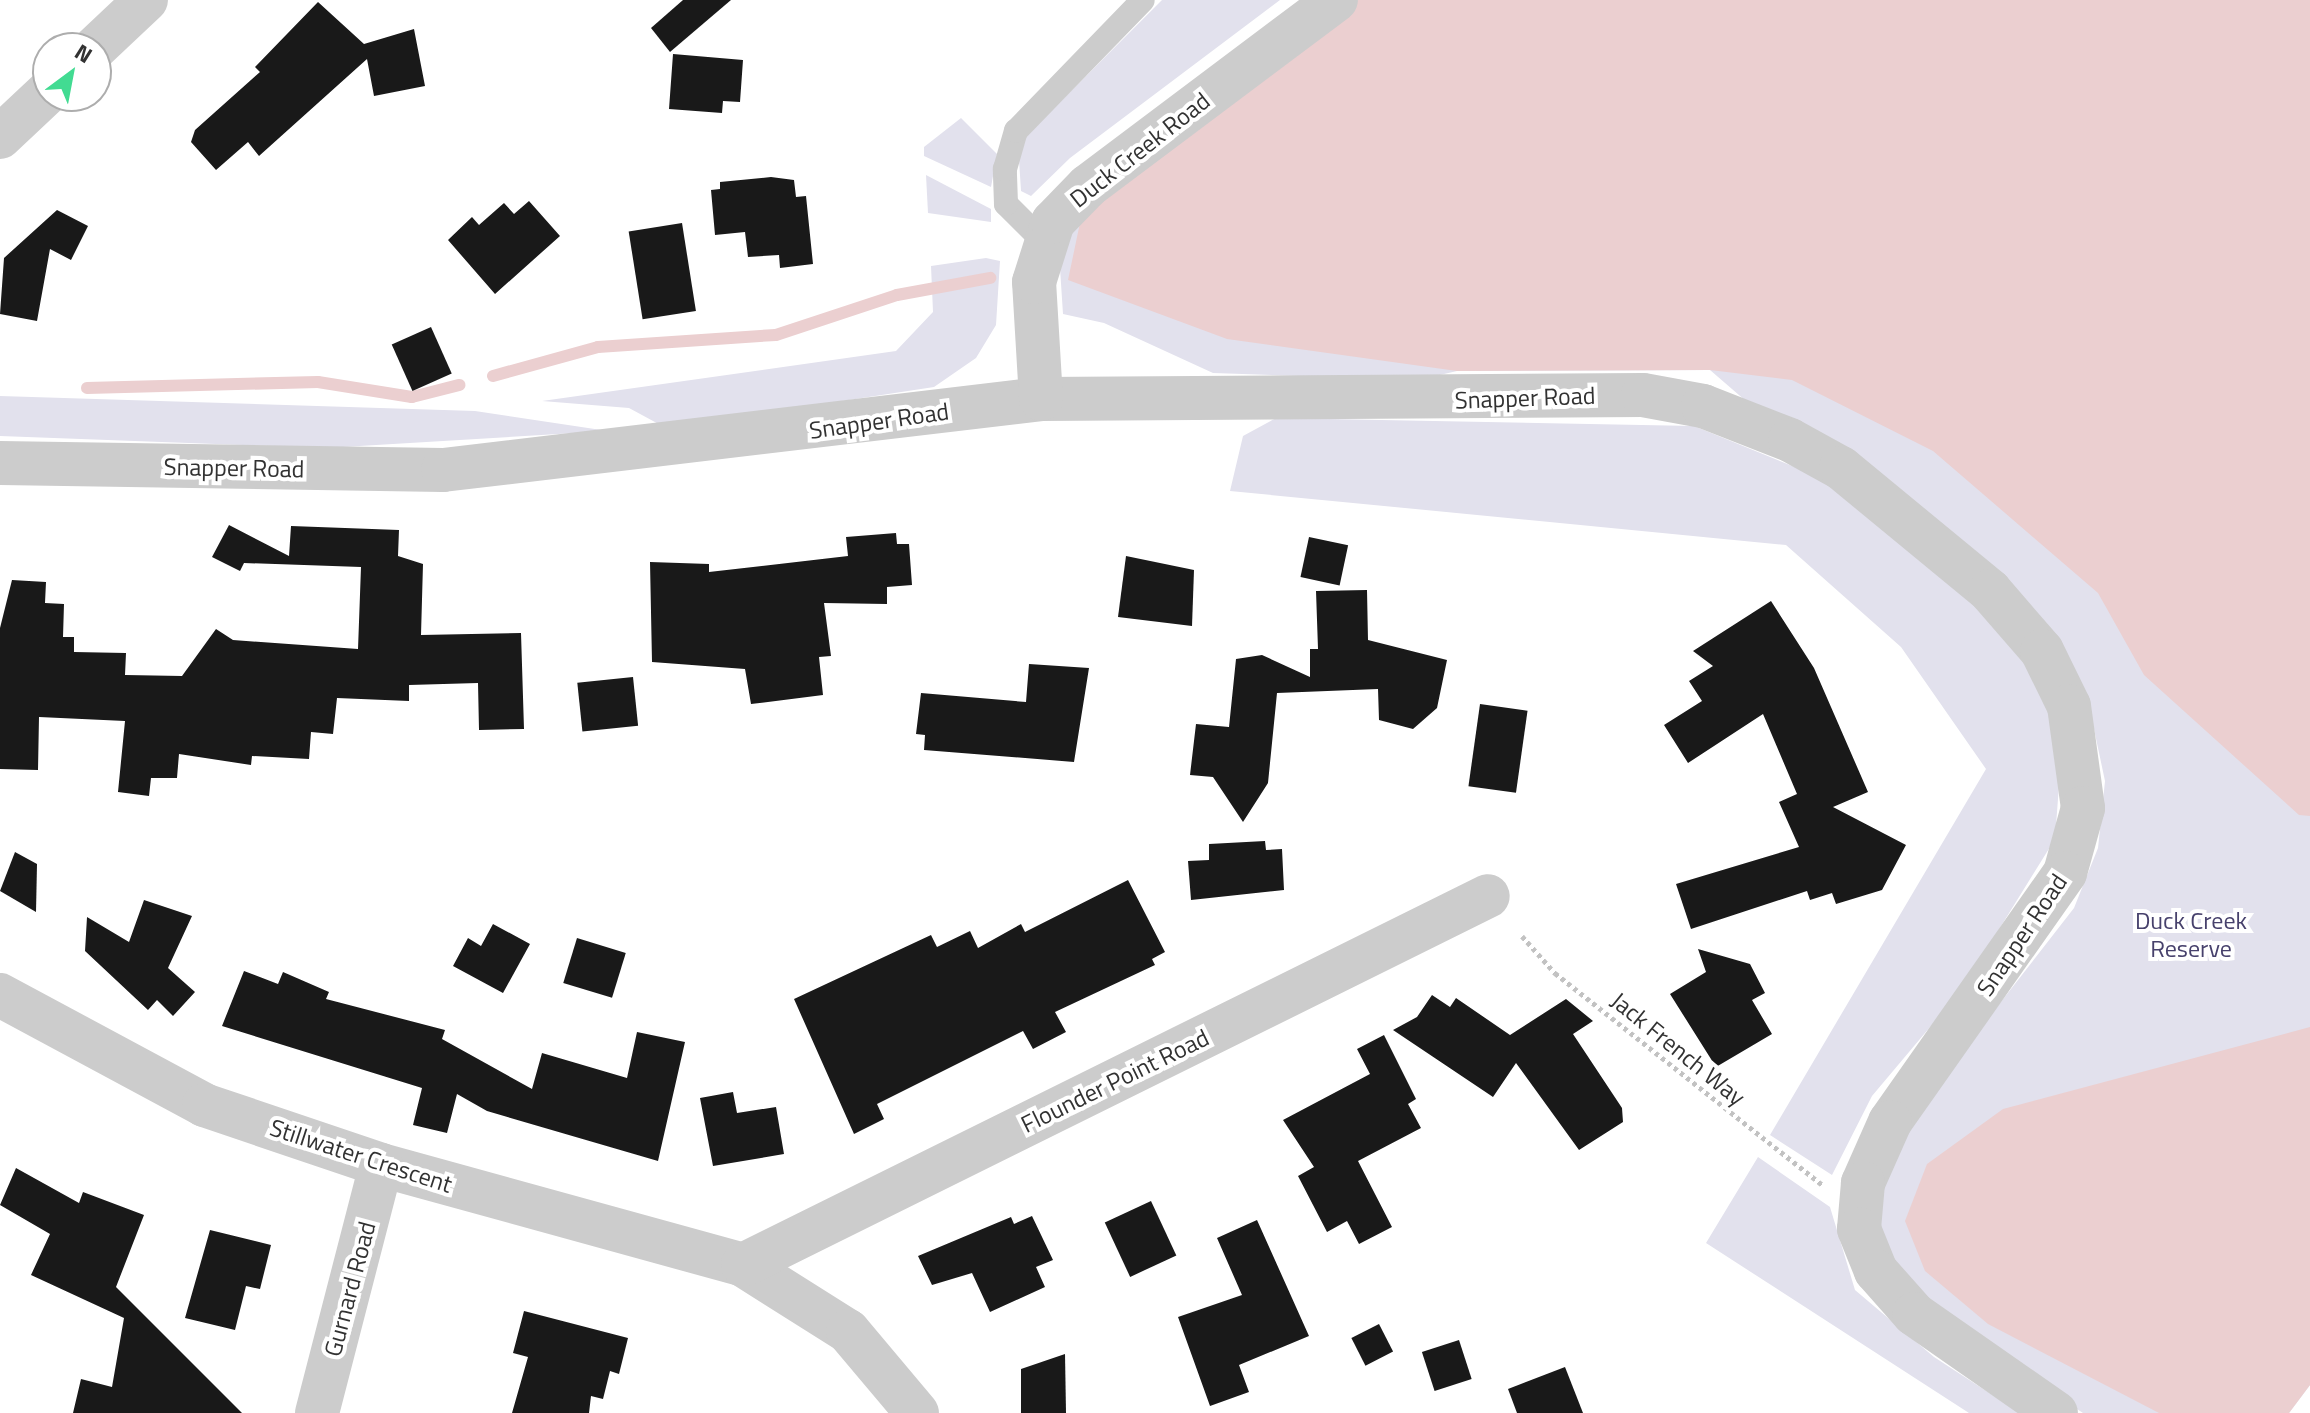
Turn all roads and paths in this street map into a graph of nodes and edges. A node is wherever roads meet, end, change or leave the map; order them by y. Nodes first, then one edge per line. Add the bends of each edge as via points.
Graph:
1 (146, 0) edge
2 (1143, 0) edge
3 (1336, 0) edge
4 (112, 32) edge
5 (32, 107) edge
6 (0, 137) edge
7 (1042, 240) junction
8 (1041, 399) junction
9 (0, 463) edge
10 (1488, 896) dead end
11 (1522, 936) dead end
12 (0, 995) edge
13 (381, 1165) junction
14 (1819, 1184) dead end
15 (743, 1265) junction
16 (317, 1413) edge
17 (917, 1413) edge
18 (2056, 1413) edge

1 - 4 street
2 - 7 lane via 1016,131 1005,169 1006,204
3 - 7 street, Duck Creek Road via 1088,186
5 - 6 street
7 - 8 street via 1032,329
8 - 9 street, Snapper Road via 443,470
8 - 18 street, Snapper Road via 1673,398 1755,424 1841,468 1990,591 2042,651 2069,706 2082,772 2076,841 2047,907 1890,1122 1863,1183 1859,1229 1876,1271 1914,1314
10 - 15 street, Flounder Point Road
11 - 14 path, Jack French Way via 1555,973
12 - 13 street, Stillwater Crescent via 204,1105
13 - 15 street, Stillwater Crescent
13 - 16 street, Gurnard Road
15 - 17 street, Stillwater Crescent via 848,1331

